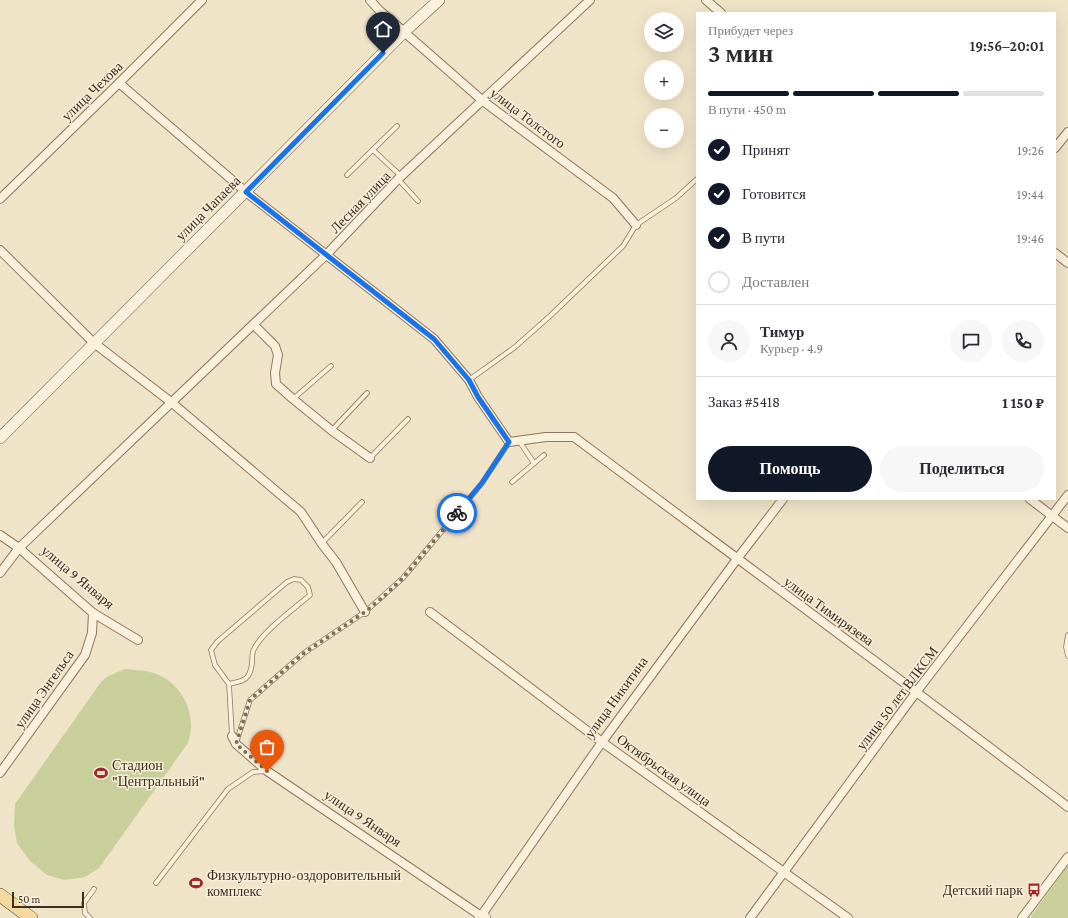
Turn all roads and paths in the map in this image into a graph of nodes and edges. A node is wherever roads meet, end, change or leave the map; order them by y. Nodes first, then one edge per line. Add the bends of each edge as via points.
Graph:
1 (202, 0) edge
2 (370, 0) edge
3 (439, 0) edge
4 (590, 0) edge
5 (706, 0) edge
6 (720, 12) edge
7 (404, 32) junction
8 (120, 83) junction
9 (483, 101) junction
10 (397, 126) dead end
11 (1068, 132) edge
12 (1056, 147) edge
13 (373, 150) junction
14 (347, 175) dead end
15 (400, 178) junction
16 (696, 180) edge
17 (246, 192) junction
18 (0, 199) edge
19 (418, 202) dead end
20 (636, 225) junction
21 (0, 250) edge
22 (327, 254) junction
23 (1056, 254) edge
24 (1068, 263) edge
25 (254, 325) junction
26 (94, 343) junction
27 (331, 366) dead end
28 (469, 380) junction
29 (367, 393) dead end
30 (293, 399) junction
31 (171, 402) junction
32 (408, 419) dead end
33 (331, 430) junction
34 (0, 438) edge
35 (519, 441) junction
36 (509, 442) junction
37 (544, 455) dead end
38 (370, 458) joint
39 (534, 463) junction
40 (512, 482) dead end
41 (1068, 494) edge
42 (782, 500) edge
43 (1031, 500) edge
44 (362, 502) dead end
45 (1052, 515) junction
46 (1068, 528) edge
47 (0, 535) edge
48 (322, 544) junction
49 (20, 548) junction
50 (737, 559) junction
51 (0, 573) edge
52 (365, 612) junction
53 (430, 612) dead end
54 (93, 613) junction
55 (1068, 635) edge
56 (138, 640) dead end
57 (1068, 656) edge
58 (229, 684) junction
59 (917, 691) junction
60 (232, 736) joint
61 (602, 742) junction
62 (236, 744) junction
63 (267, 771) junction
64 (0, 773) edge
65 (1068, 807) edge
66 (1068, 857) edge
67 (784, 872) junction
68 (156, 883) dead end
69 (94, 888) dead end
70 (0, 895) edge
71 (482, 917) edge
72 (30, 918) edge
73 (90, 918) edge
74 (750, 918) edge
75 (848, 918) edge
76 (1022, 918) edge

1 - 8 street, улица Чехова
2 - 7 street, улица Толстого
3 - 7 street, улица Чапаева
4 - 9 street, Лесная улица
5 - 6 street
7 - 9 street, улица Толстого
7 - 17 street, улица Чапаева
8 - 17 street
8 - 18 street, улица Чехова
9 - 15 street, Лесная улица
9 - 20 street, улица Толстого via 614,198
10 - 13 lane
11 - 12 street
13 - 14 lane
13 - 15 lane
15 - 19 lane
15 - 22 street, Лесная улица
16 - 20 lane via 676,198
17 - 22 street
17 - 26 street, улица Чапаева
20 - 28 lane via 623,246 550,316 515,347
21 - 26 street
22 - 25 street, Лесная улица
22 - 28 street via 434,339
23 - 24 street
25 - 30 street via 275,346 278,355 276,384
25 - 31 street, Лесная улица
26 - 31 street
26 - 34 street, улица Чапаева
27 - 30 lane
28 - 36 street
29 - 33 lane
30 - 33 street
31 - 48 street via 301,512
31 - 49 street, Лесная улица
32 - 38 lane
33 - 38 street
35 - 36 street
35 - 39 lane
35 - 50 street, улица Тимирязева via 546,437 574,437
36 - 52 lane via 482,483 403,578
37 - 39 lane
39 - 40 lane
41 - 45 street, улица 50 лет ВЛКСМ
42 - 50 street, улица Никитина
43 - 45 street
44 - 48 lane
45 - 46 street
45 - 59 street, улица 50 лет ВЛКСМ
47 - 49 street, улица 9 Января
48 - 52 street via 336,562
49 - 51 street, Лесная улица
49 - 54 street, улица 9 Января
50 - 59 street, улица Тимирязева
50 - 61 street, улица Никитина
52 - 62 lane via 304,653 250,700
53 - 61 street, Октябрьская улица
54 - 56 street, улица 9 Января
54 - 64 street, улица Энгельса via 92,633 85,655
55 - 57 lane
58 - 58 lane via 215,665 211,650 218,641 287,582 301,580 308,587 310,595 265,634 253,650 253,666 248,676 242,681
58 - 60 lane
59 - 65 street, улица Тимирязева
59 - 67 street, улица 50 лет ВЛКСМ
60 - 62 street, улица 9 Января
61 - 67 street, Октябрьская улица
61 - 71 street, улица Никитина
62 - 63 street, улица 9 Января
63 - 68 lane via 253,772 228,790
63 - 71 street, улица 9 Января
66 - 76 street
67 - 74 street, улица 50 лет ВЛКСМ
67 - 75 street, Октябрьская улица
69 - 73 lane via 84,903 85,913
70 - 72 main road

